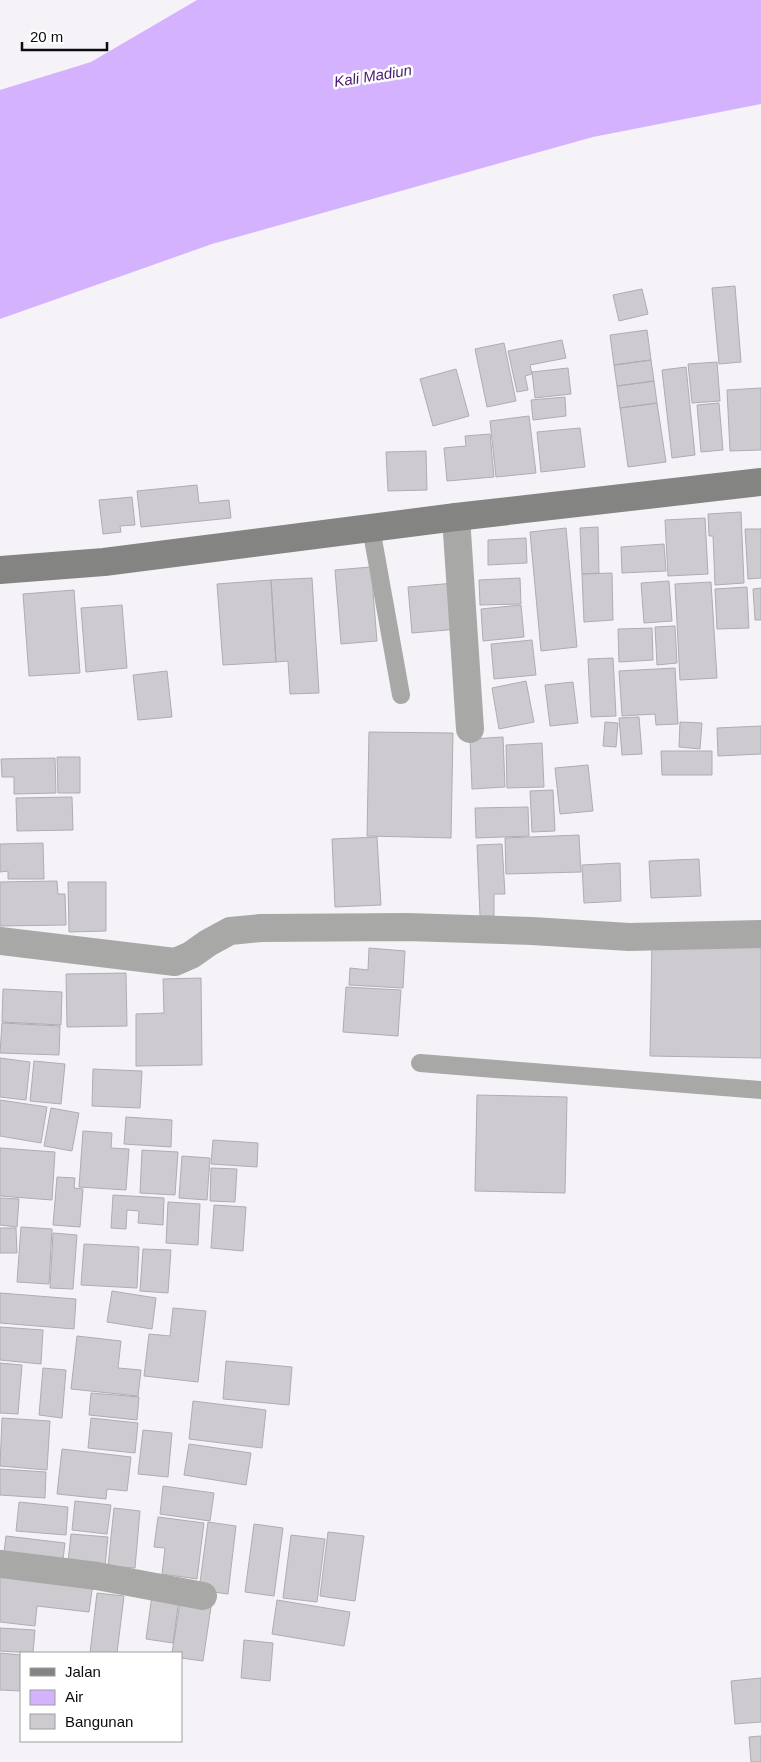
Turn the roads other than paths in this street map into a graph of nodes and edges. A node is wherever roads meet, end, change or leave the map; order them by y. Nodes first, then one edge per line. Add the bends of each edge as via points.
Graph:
1 (761, 482) edge
2 (456, 517) junction
3 (371, 528) junction
4 (0, 570) edge
5 (401, 695) dead end
6 (470, 729) dead end
7 (761, 934) edge
8 (0, 941) edge
9 (420, 1063) dead end
10 (761, 1090) edge
11 (0, 1564) edge
12 (203, 1596) dead end

1 - 2 main road
2 - 3 main road
2 - 6 street
3 - 4 main road via 104,562
3 - 5 lane
7 - 8 street via 629,937 407,927 261,928 230,931 176,962
9 - 10 lane
11 - 12 street via 97,1576

